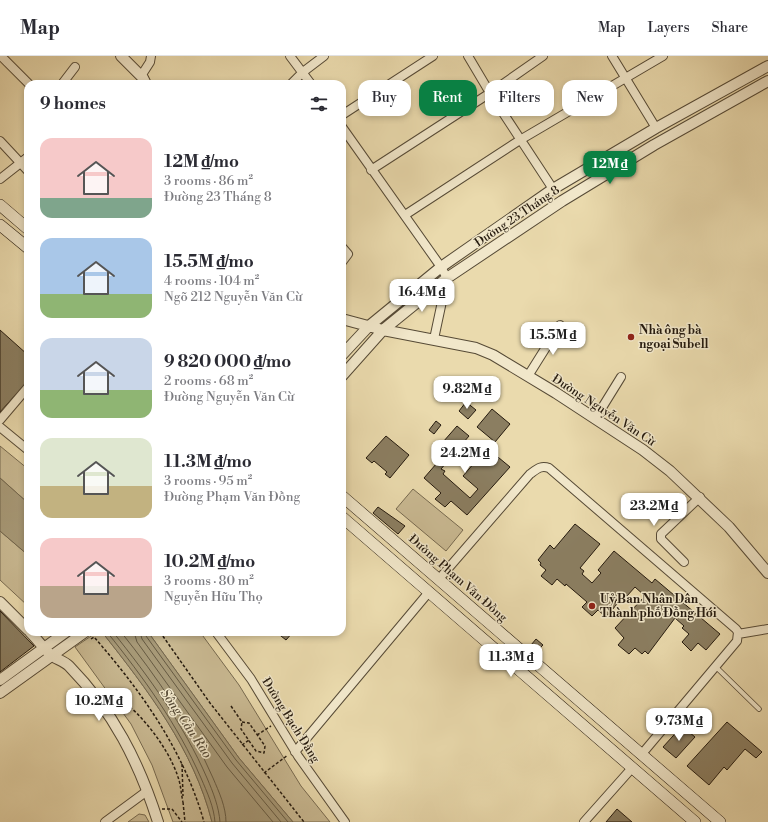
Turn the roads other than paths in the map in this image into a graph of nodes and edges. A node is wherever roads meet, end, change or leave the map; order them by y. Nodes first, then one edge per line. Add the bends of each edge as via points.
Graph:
1 (122, 56) edge
2 (151, 56) edge
3 (290, 56) edge
4 (324, 56) edge
5 (433, 56) edge
6 (468, 56) edge
7 (543, 56) edge
8 (612, 56) edge
9 (663, 56) edge
10 (2, 57) edge
11 (768, 66) edge
12 (75, 67) dead end
13 (303, 72) junction
14 (625, 77) junction
15 (25, 80) edge
16 (65, 80) edge
17 (143, 80) edge
18 (295, 80) edge
19 (309, 80) edge
20 (509, 80) edge
21 (768, 81) edge
22 (485, 85) edge
23 (485, 96) edge
24 (346, 112) edge
25 (505, 116) edge
26 (656, 128) junction
27 (346, 133) edge
28 (520, 140) junction
29 (0, 141) edge
30 (24, 160) edge
31 (21, 162) junction
32 (24, 166) edge
33 (371, 170) junction
34 (0, 179) edge
35 (553, 189) junction
36 (0, 205) edge
37 (405, 215) junction
38 (0, 224) edge
39 (24, 226) edge
40 (24, 245) edge
41 (441, 266) junction
42 (447, 278) junction
43 (346, 320) edge
44 (560, 325) dead end
45 (369, 326) junction
46 (383, 330) junction
47 (434, 339) junction
48 (346, 351) edge
49 (346, 372) edge
50 (528, 376) junction
51 (621, 377) dead end
52 (24, 392) edge
53 (595, 419) junction
54 (0, 420) edge
55 (0, 426) edge
56 (24, 447) edge
57 (700, 497) junction
58 (346, 499) edge
59 (346, 520) edge
60 (684, 562) dead end
61 (768, 573) edge
62 (439, 579) junction
63 (429, 592) junction
64 (0, 602) edge
65 (24, 626) edge
66 (768, 629) edge
67 (738, 634) junction
68 (34, 636) edge
69 (62, 636) edge
70 (87, 636) edge
71 (219, 636) edge
72 (48, 651) junction
73 (716, 667) junction
74 (0, 680) edge
75 (0, 693) edge
76 (759, 709) dead end
77 (295, 752) junction
78 (641, 756) junction
79 (632, 768) junction
80 (147, 791) junction
81 (105, 822) edge
82 (158, 822) edge
83 (345, 822) edge
84 (584, 822) edge
85 (695, 822) edge
86 (720, 822) edge

1 - 17 street
2 - 17 street
3 - 13 street
4 - 13 street
5 - 24 street
6 - 22 street
7 - 20 street
8 - 14 street
9 - 14 street
10 - 15 street
11 - 26 street, Đường 23 Tháng 8
12 - 16 street
13 - 18 street
13 - 19 street
14 - 26 street
14 - 28 street
21 - 42 street, Đường 23 Tháng 8 via 562,200
23 - 33 street
25 - 28 street
26 - 35 street, Đường 23 Tháng 8
27 - 33 street
28 - 35 street
28 - 37 street
29 - 31 street
30 - 31 street
31 - 32 street
31 - 34 street
33 - 37 street
35 - 41 street, Đường 23 Tháng 8
36 - 39 main road
37 - 41 street
38 - 40 main road
41 - 42 street
41 - 45 street, Đường 23 Tháng 8
42 - 46 street, Đường 23 Tháng 8
42 - 47 street
43 - 45 street, Đường Nguyễn Văn Cừ
44 - 50 street
45 - 46 street, Đường Nguyễn Văn Cừ
45 - 48 street, Đường 23 Tháng 8
46 - 47 street, Đường Nguyễn Văn Cừ
46 - 49 street, Đường 23 Tháng 8
47 - 50 street, Đường Nguyễn Văn Cừ via 488,352
50 - 53 street, Đường Nguyễn Văn Cừ
51 - 53 street
52 - 54 street
53 - 57 street, Đường Nguyễn Văn Cừ via 670,470
55 - 56 street
57 - 60 street via 661,534 661,539
57 - 61 street, Đường Nguyễn Văn Cừ
58 - 62 main road, Đường Phạm Văn Đồng
59 - 63 main road
62 - 63 main road
62 - 67 street via 530,474 544,466 708,604 736,629
62 - 78 main road, Đường Phạm Văn Đồng
63 - 77 street
63 - 79 main road
64 - 65 street
66 - 67 street
67 - 73 street via 737,641
68 - 72 street
69 - 72 street
70 - 72 street
71 - 77 street, Đường Bạch Đằng via 251,679
72 - 74 street
72 - 75 street
72 - 80 street via 68,664 100,703 129,748
73 - 76 lane
73 - 78 street
77 - 83 street, Đường Bạch Đằng
78 - 79 main road
78 - 86 main road, Đường Phạm Văn Đồng
79 - 84 street
79 - 85 main road
80 - 81 street
80 - 82 street

